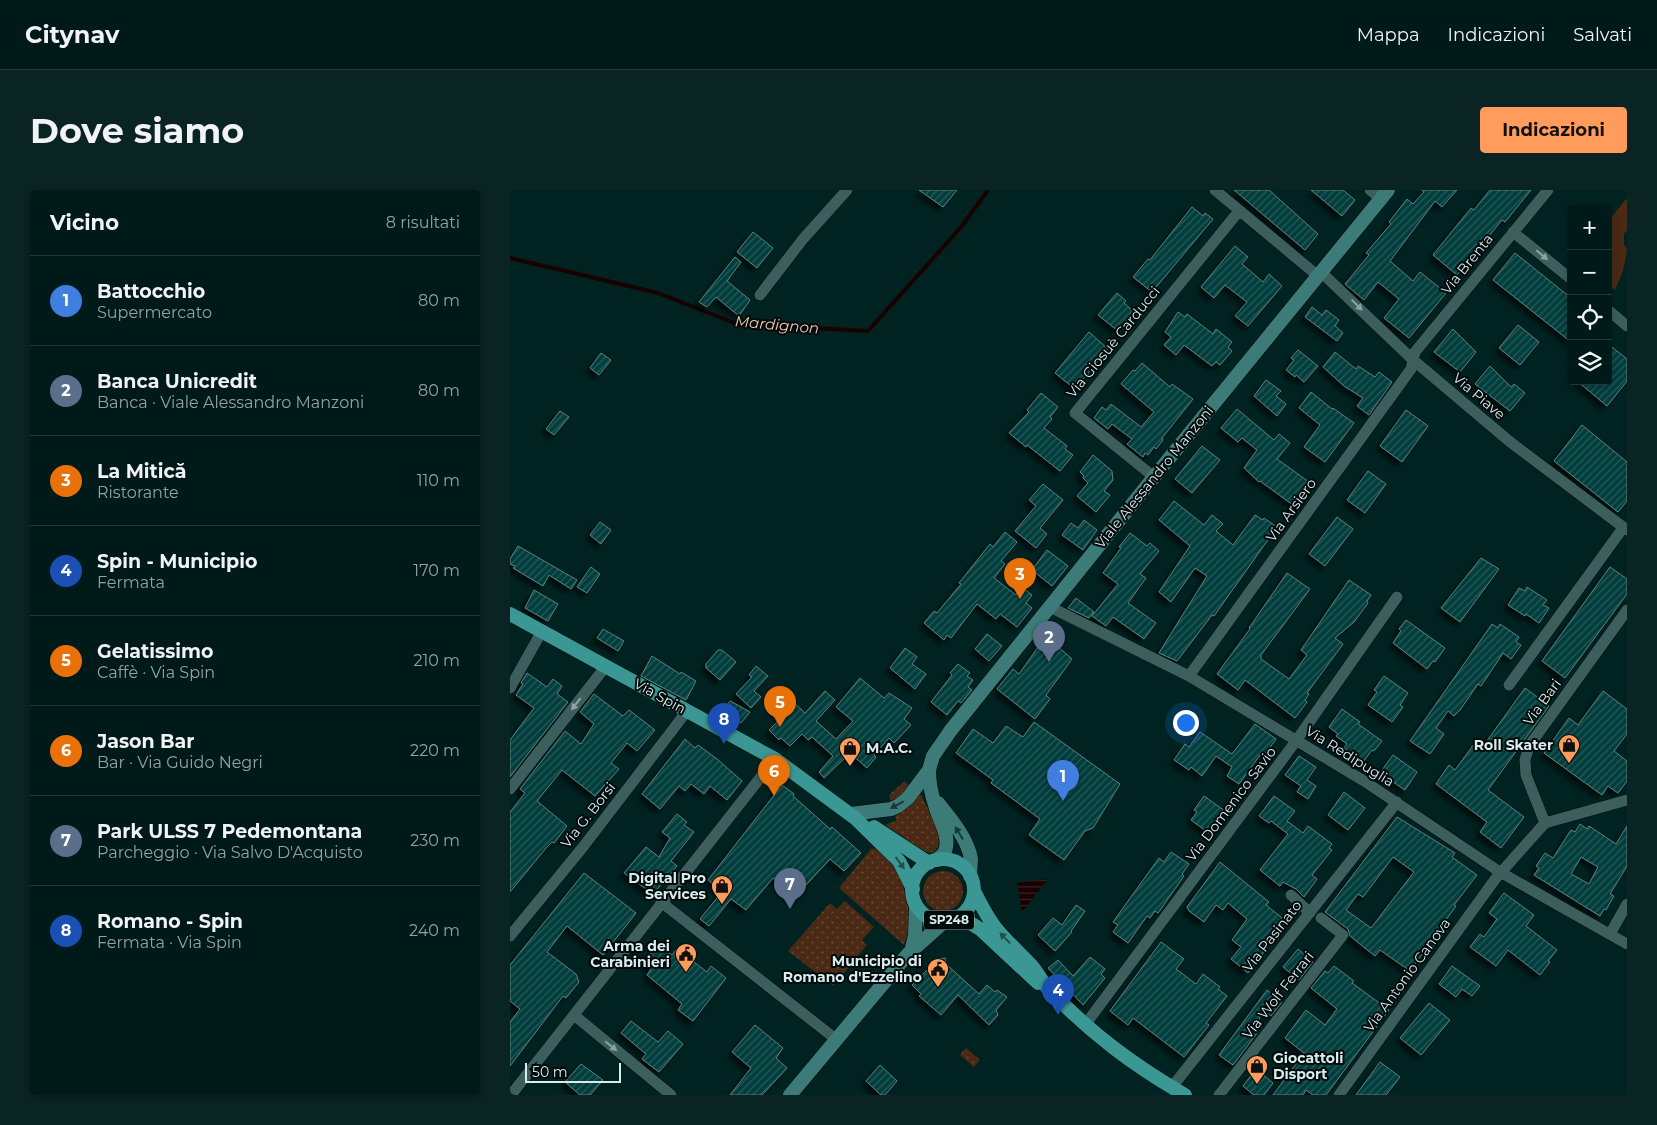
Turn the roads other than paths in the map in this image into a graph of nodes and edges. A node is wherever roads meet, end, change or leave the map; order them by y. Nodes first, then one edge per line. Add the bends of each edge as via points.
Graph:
1 (848, 190) edge
2 (1215, 190) edge
3 (1370, 190) edge
4 (1548, 190) edge
5 (1385, 195) edge
6 (1239, 210) junction
7 (1513, 232) junction
8 (1320, 274) junction
9 (1567, 276) edge
10 (760, 295) dead end
11 (1612, 313) edge
12 (1627, 326) edge
13 (1412, 359) junction
14 (1154, 477) junction
15 (1625, 529) edge
16 (1397, 597) dead end
17 (1050, 606) junction
18 (1627, 610) edge
19 (510, 614) edge
20 (542, 631) junction
21 (606, 666) junction
22 (1189, 676) junction
23 (1509, 685) dead end
24 (510, 688) edge
25 (687, 711) junction
26 (1296, 740) junction
27 (775, 759) junction
28 (929, 770) junction
29 (510, 789) edge
30 (933, 797) junction
31 (1627, 800) edge
32 (1397, 802) junction
33 (853, 816) junction
34 (1545, 823) junction
35 (933, 862) junction
36 (1500, 872) junction
37 (970, 876) junction
38 (913, 889) junction
39 (974, 891) junction
40 (1291, 895) dead end
41 (661, 902) junction
42 (1627, 904) edge
43 (916, 905) junction
44 (1310, 913) junction
45 (1321, 918) dead end
46 (950, 920) junction
47 (1610, 934) junction
48 (510, 936) edge
49 (1627, 944) edge
50 (911, 952) junction
51 (1048, 988) junction
52 (574, 1015) junction
53 (1085, 1025) junction
54 (837, 1040) junction
55 (1172, 1087) junction
56 (511, 1095) edge
57 (671, 1095) edge
58 (790, 1095) edge
59 (1185, 1095) edge
60 (1219, 1095) edge
61 (1339, 1095) edge

1 - 10 street via 803,239
2 - 6 street, Via Piave
3 - 5 street
4 - 7 street, Via Brenta
5 - 8 main road, Viale Alessandro Manzoni
6 - 8 street, Via Piave
6 - 14 street, Via Giosuè Carducci via 1075,413
7 -> 9 street
7 - 13 street, Via Brenta via 1414,352
8 -> 13 street, Via Piave
8 - 14 main road, Viale Alessandro Manzoni
11 - 12 street
13 - 15 street, Via Piave via 1523,453
13 - 22 street, Via Arsiero via 1411,369
14 - 17 main road, Viale Alessandro Manzoni
15 - 23 street
16 - 26 street, Via Domenico Savio
17 - 22 street, Via Redipuglia
17 - 28 main road, Viale Alessandro Manzoni via 946,737 933,756
18 - 34 street, Via Bari via 1529,746 1525,760 1526,775
19 - 20 main road, Via Spin / SP248
20 - 21 main road, Via Spin / SP248
20 - 24 street
21 - 25 main road, Via Spin / SP248
21 -> 29 street
22 - 26 street, Via Redipuglia
25 - 27 main road, Via Spin / SP248
25 - 48 street, Via G. Borsi
26 - 32 street, Via Redipuglia
26 - 53 street, Via Domenico Savio
27 - 33 main road, Via Spin / SP248
27 - 41 street
28 - 30 main road
28 -> 33 main road, Viale Alessandro Manzoni via 914,792 898,806
30 - 35 main road via 946,843 945,851
37 -> 30 main road via 971,859 967,846 948,814
31 - 34 street
32 - 36 street, Via Redipuglia
32 - 44 street, Via Pasinato
33 - 35 main road, Via Spin / SP248
33 -> 38 main road, Via Spin / SP248 via 899,861
34 - 36 street, Via Antonio Canova
35 - 37 main road, Via Spin / SP248 via 947,860 956,863
35 - 38 main road via 918,874
36 - 47 street, Via Redipuglia
36 - 61 street, Via Antonio Canova
37 - 39 main road, SP248
38 - 43 main road, Via Spin / SP248
39 - 46 main road, SP248 via 969,908
51 -> 39 main road, SP248 via 1041,976 995,927
40 - 44 street
41 - 52 street
41 - 54 street
42 - 47 street
43 - 46 main road, SP248 via 928,917
43 - 50 main road via 916,929
44 - 55 street, Via Pasinato
45 - 60 street, Via Wolf Ferrari via 1343,935
46 - 50 main road
46 - 51 main road, SP248 via 980,929 1035,982
47 - 49 street, Via Redipuglia
50 - 54 main road
51 - 53 main road, SP248
52 - 56 street
52 -> 57 street
53 - 55 main road, SP248 via 1130,1061
54 - 58 main road
55 - 59 main road, SP248

